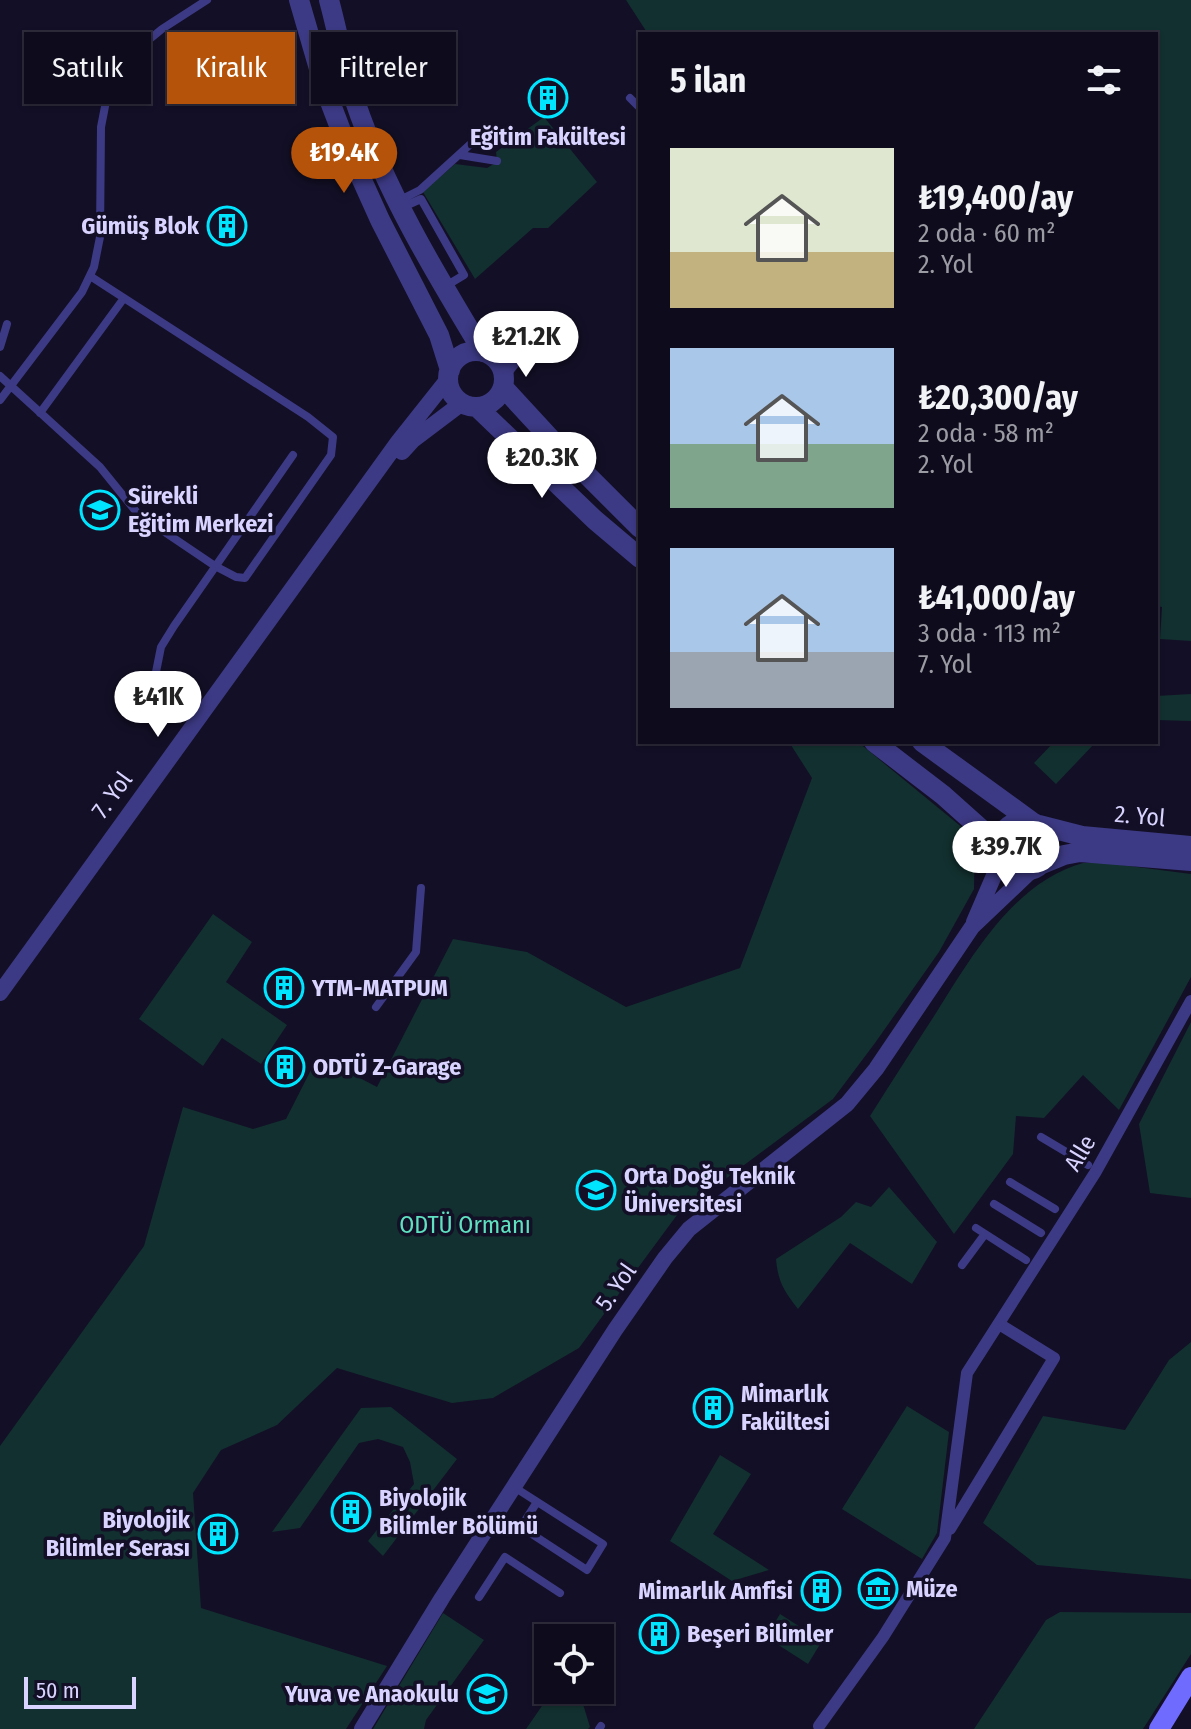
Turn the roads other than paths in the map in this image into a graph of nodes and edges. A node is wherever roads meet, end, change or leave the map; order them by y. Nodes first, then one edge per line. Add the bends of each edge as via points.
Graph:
1 (207, 0) edge
2 (299, 0) edge
3 (329, 0) edge
4 (630, 98) dead end
5 (638, 106) edge
6 (475, 140) dead end
7 (460, 155) junction
8 (497, 161) dead end
9 (399, 204) junction
10 (90, 276) junction
11 (124, 298) junction
12 (7, 324) dead end
13 (519, 333) dead end
14 (0, 347) edge
15 (533, 351) dead end
16 (485, 352) junction
17 (449, 374) junction
18 (0, 376) edge
19 (504, 382) junction
20 (10, 386) junction
21 (0, 400) edge
22 (470, 405) junction
23 (40, 413) junction
24 (293, 455) dead end
25 (349, 510) junction
26 (638, 526) edge
27 (638, 556) edge
28 (215, 566) junction
29 (144, 706) dead end
30 (877, 744) edge
31 (925, 744) edge
32 (1035, 823) junction
33 (1191, 846) edge
34 (1000, 851) junction
35 (1191, 861) edge
36 (1038, 867) junction
37 (421, 888) dead end
38 (972, 927) junction
39 (0, 993) edge
40 (1191, 1001) edge
41 (376, 1007) dead end
42 (1041, 1137) dead end
43 (1088, 1165) dead end
44 (1010, 1182) dead end
45 (994, 1204) dead end
46 (1055, 1209) dead end
47 (976, 1228) dead end
48 (1041, 1233) dead end
49 (985, 1234) junction
50 (1026, 1260) dead end
51 (962, 1265) dead end
52 (999, 1324) junction
53 (514, 1487) junction
54 (537, 1502) junction
55 (947, 1534) junction
56 (560, 1593) dead end
57 (479, 1597) dead end
58 (1191, 1677) edge
59 (1191, 1703) edge
60 (819, 1726) dead end
61 (362, 1729) edge
62 (1159, 1729) edge
63 (1175, 1729) edge

1 - 10 lane via 123,61 109,86 101,127 100,237
2 - 17 street via 348,149 439,335
3 - 9 street via 355,100
4 - 5 lane
6 - 7 lane
7 - 8 lane
7 - 9 lane
9 - 16 street
10 - 11 lane
10 - 20 lane
11 - 23 lane
11 - 28 lane via 333,437 331,455 245,578
12 - 14 lane
13 - 16 lane
15 - 19 lane via 517,362
16 - 17 street via 459,357
16 - 19 street via 498,361
17 - 22 street via 454,396
17 - 25 street, 7. Yol
18 - 20 lane
19 - 22 street via 493,401
19 - 26 street via 550,438
20 - 21 lane
20 - 23 lane
22 - 25 street, 7. Yol via 413,440
22 - 27 street
23 - 28 lane via 100,467 138,514
24 - 28 lane
25 - 39 street, 7. Yol
28 - 29 lane via 161,647
30 - 34 street via 943,795
31 - 32 street, 2. Yol
32 - 33 street, 2. Yol via 1082,836
32 - 34 street via 1009,825
32 - 36 street via 1050,844
34 - 36 street via 1012,868
34 - 38 street, 5. Yol
35 - 36 street, 2. Yol via 1080,852
36 - 38 street, 5. Yol
37 - 41 lane via 416,952
38 - 53 street, 5. Yol via 847,1104 689,1229 665,1258
40 - 52 street, Alle via 1095,1173
42 - 43 lane
44 - 46 lane
45 - 48 lane
47 - 49 lane
49 - 50 lane
49 - 51 lane
52 - 55 street, Alle via 967,1373
52 - 55 street, Alle via 1054,1358
53 - 54 lane
53 - 61 street, 5. Yol
54 - 54 lane via 603,1544 587,1570 521,1527
55 - 60 street, Alle
56 - 57 lane via 505,1557
58 - 62 main road
59 - 63 main road

